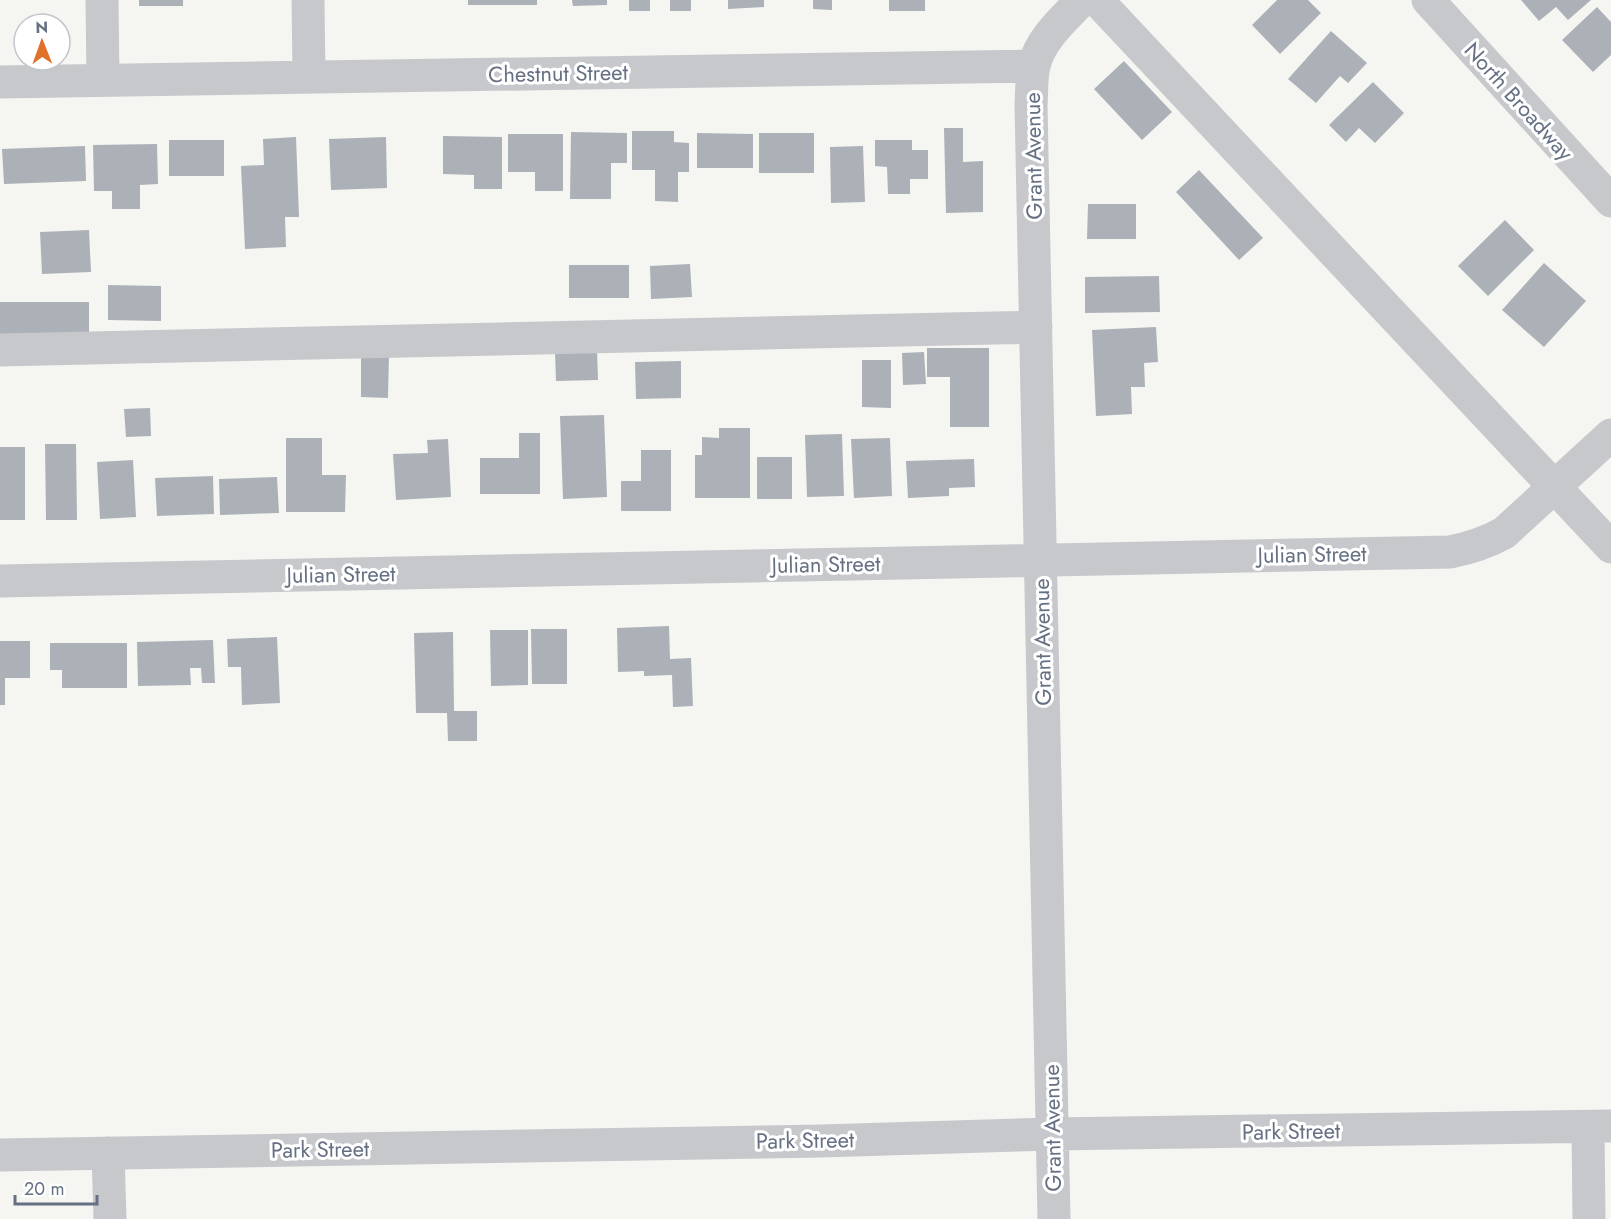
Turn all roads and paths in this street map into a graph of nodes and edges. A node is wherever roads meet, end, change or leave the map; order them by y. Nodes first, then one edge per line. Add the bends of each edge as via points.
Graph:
1 (102, 0) edge
2 (308, 0) edge
3 (1082, 0) edge
4 (1096, 0) edge
5 (1428, 0) edge
6 (1034, 66) junction
7 (309, 77) junction
8 (104, 80) junction
9 (0, 82) edge
10 (1611, 201) edge
11 (1036, 327) junction
12 (0, 350) edge
13 (1611, 435) edge
14 (1555, 489) junction
15 (1611, 547) edge
16 (1040, 559) junction
17 (0, 581) edge
18 (1599, 1126) edge
19 (1052, 1134) junction
20 (108, 1153) junction
21 (0, 1155) edge
22 (110, 1219) edge
23 (1054, 1219) edge
24 (1589, 1219) edge

1 - 8 street
2 - 7 street
3 - 6 street via 1046,40
4 - 14 street
5 - 10 street, North Broadway
6 - 7 street, Chestnut Street
6 - 11 street, Grant Avenue via 1031,105
7 - 8 street, Chestnut Street
8 - 9 street, Chestnut Street
11 - 12 street
11 - 16 street, Grant Avenue
13 - 14 street, Julian Street
14 - 15 street
14 - 16 street, Julian Street via 1504,533 1469,549 1450,552
16 - 17 street, Julian Street
16 - 19 street, Grant Avenue
18 - 19 street, Park Street
18 - 24 street
19 - 20 street, Park Street
19 - 23 street, Grant Avenue
20 - 21 street, Park Street
20 - 22 street

